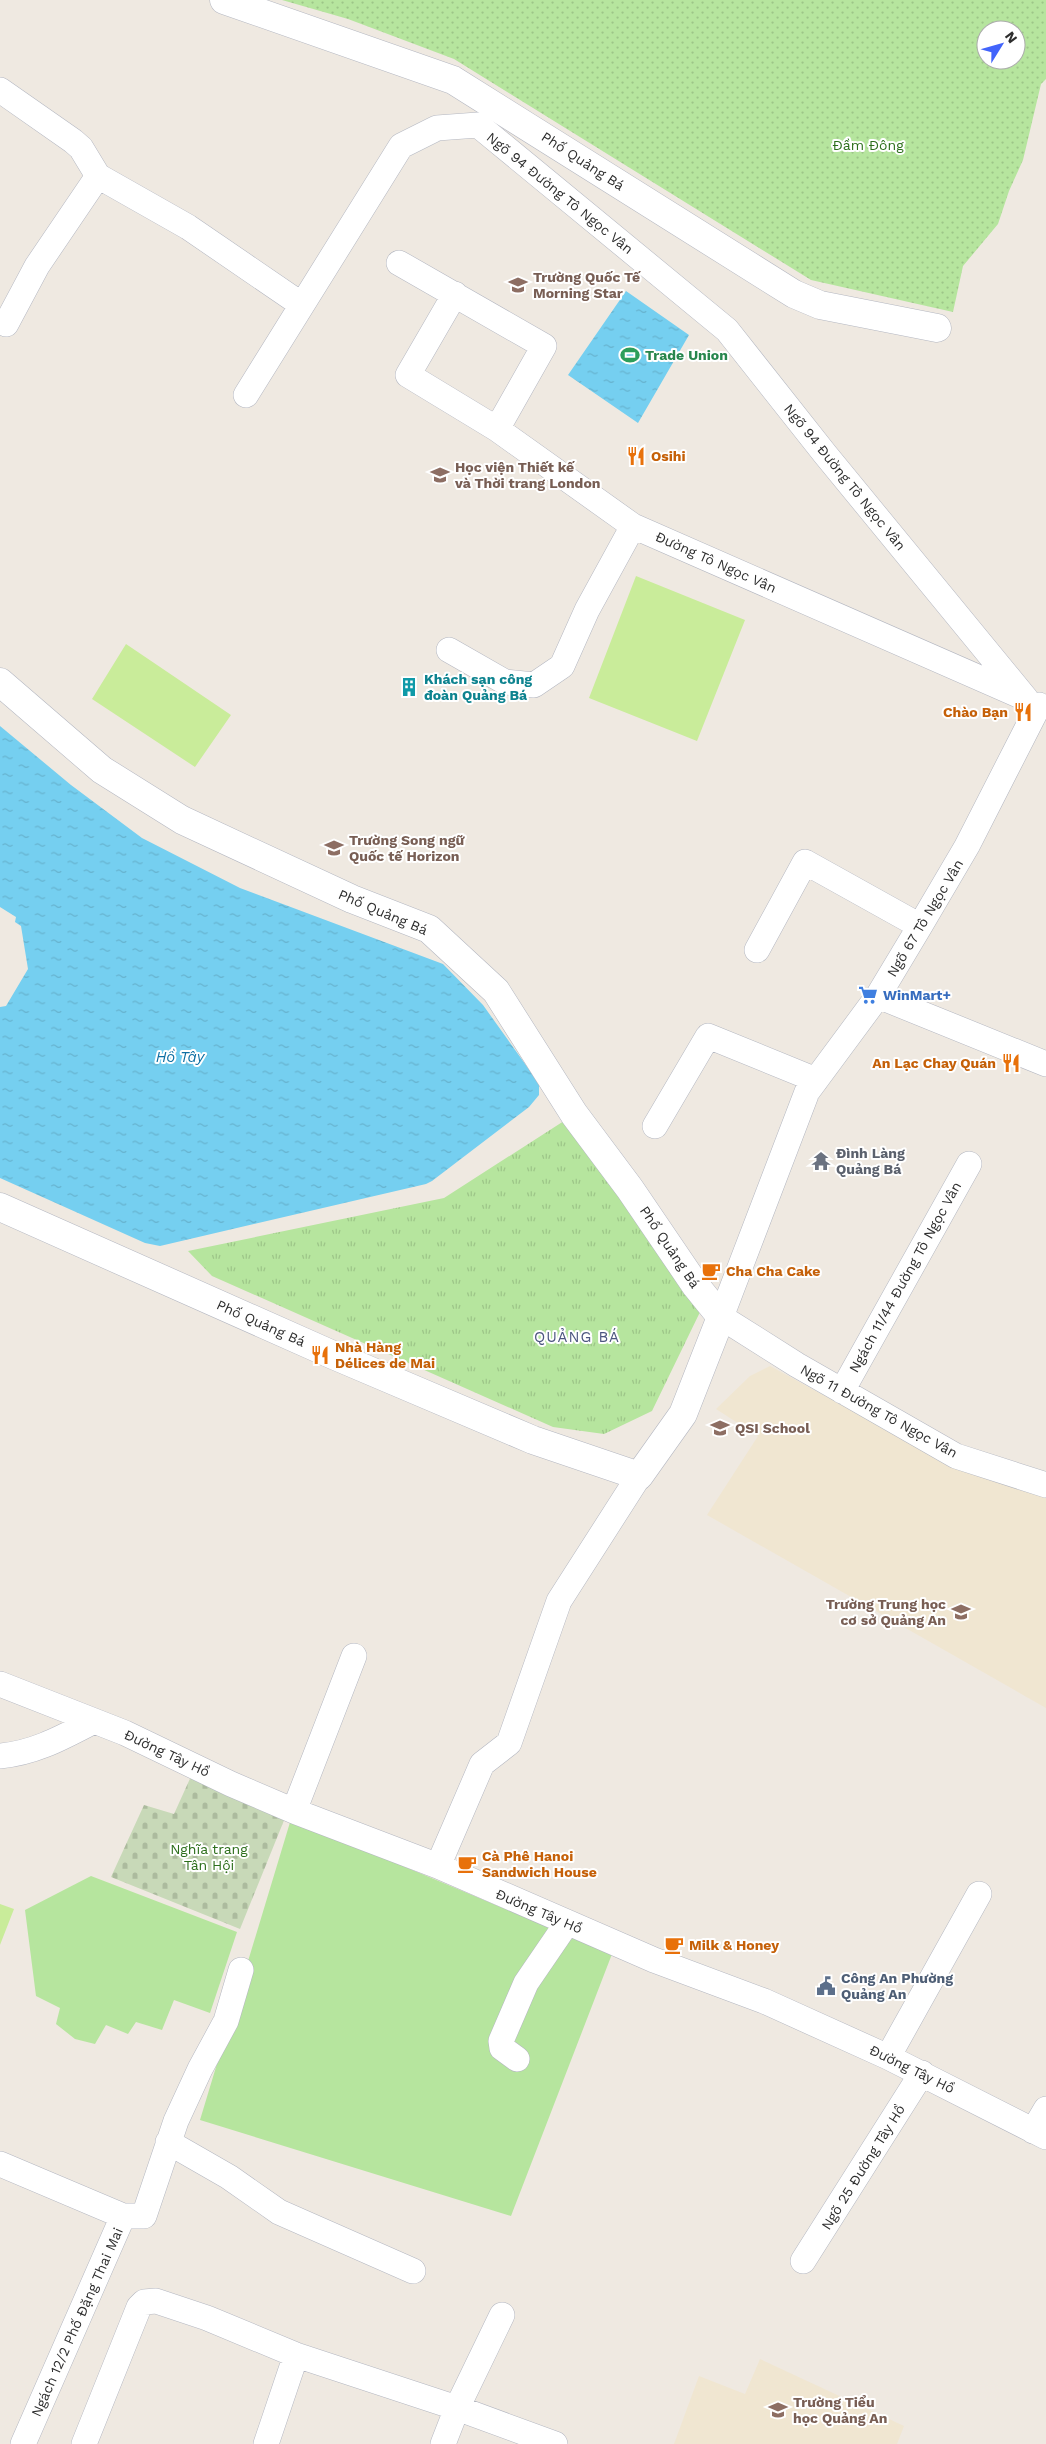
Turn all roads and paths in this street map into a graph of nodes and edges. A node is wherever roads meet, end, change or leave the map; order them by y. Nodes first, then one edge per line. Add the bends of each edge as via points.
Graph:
1 (224, 0) edge
2 (0, 90) edge
3 (98, 176) junction
4 (399, 263) dead end
5 (455, 294) junction
6 (302, 305) junction
7 (6, 324) dead end
8 (936, 328) dead end
9 (246, 395) dead end
10 (497, 429) junction
11 (633, 526) junction
12 (449, 650) dead end
13 (0, 682) edge
14 (1037, 704) edge
15 (920, 926) junction
16 (757, 950) dead end
17 (878, 996) junction
18 (1046, 1064) edge
19 (816, 1080) junction
20 (655, 1126) dead end
21 (968, 1164) dead end
22 (0, 1207) edge
23 (721, 1317) junction
24 (842, 1391) junction
25 (639, 1476) junction
26 (1046, 1485) edge
27 (354, 1656) dead end
28 (0, 1684) edge
29 (94, 1721) junction
30 (0, 1756) edge
31 (294, 1811) junction
32 (438, 1866) junction
33 (979, 1894) dead end
34 (568, 1923) junction
35 (241, 1970) dead end
36 (888, 2057) junction
37 (517, 2059) dead end
38 (922, 2073) junction
39 (1046, 2109) edge
40 (1040, 2134) edge
41 (168, 2142) junction
42 (0, 2164) edge
43 (123, 2216) junction
44 (803, 2261) dead end
45 (413, 2271) dead end
46 (502, 2315) dead end
47 (296, 2355) junction
48 (457, 2408) junction
49 (23, 2444) edge
50 (84, 2444) edge
51 (266, 2444) edge
52 (443, 2444) edge
53 (555, 2444) edge

1 - 8 street, Phố Quảng Bá via 453,80 794,294 820,305
2 - 3 street via 73,140
3 - 6 street via 188,227
3 - 7 street via 37,266
4 - 5 street
5 - 10 street, Đường Tô Ngọc Vân via 408,375
5 - 10 street via 544,346
6 - 9 street, Ngõ 94 Đường Tô Ngọc Vân
6 - 14 street, Ngõ 94 Đường Tô Ngọc Vân via 401,146 437,128 478,125 727,330 831,461
10 - 11 street, Đường Tô Ngọc Vân
11 - 12 street via 587,610 562,666 534,685 505,682
11 - 14 street, Đường Tô Ngọc Vân
13 - 23 street, Phố Quảng Bá via 102,770 182,820 352,899 429,929 496,991 574,1114
14 - 15 street, Ngõ 67 Tô Ngọc Vân via 967,846
15 - 16 street via 805,862
15 - 17 street, Ngõ 67 Tô Ngọc Vân
17 - 18 street
17 - 19 street, Ngõ 67 Tô Ngọc Vân
19 - 20 street via 708,1036
19 - 23 street, Ngõ 67 Tô Ngọc Vân via 807,1092
21 - 24 street, Ngách 11/44 Đường Tô Ngọc Vân
22 - 25 street, Phố Quảng Bá via 533,1440
23 - 24 street, Ngõ 11 Đường Tô Ngọc Vân
23 - 25 street via 683,1414
24 - 26 street, Ngõ 11 Đường Tô Ngọc Vân via 956,1456 1008,1464
25 - 32 street via 559,1601 509,1743 482,1764
27 - 31 street
28 - 29 street, Đường Tây Hồ
29 - 30 street via 22,1754
29 - 31 street, Đường Tây Hồ
31 - 32 street, Đường Tây Hồ
32 - 34 street, Đường Tây Hồ
33 - 36 street
34 - 36 street, Đường Tây Hồ via 654,1960 764,2001
34 - 37 street via 526,1983 501,2040 502,2048
35 - 41 street, Ngách 12/2 Phố Đặng Thai Mai via 226,2021 200,2069
36 - 38 street, Đường Tây Hồ
38 - 40 street, Đường Tây Hồ
38 - 44 street, Ngõ 25 Đường Tây Hồ
39 - 40 street
41 - 43 street, Ngách 12/2 Phố Đặng Thai Mai via 144,2216
41 - 45 street via 230,2177 279,2212
42 - 43 street
43 - 49 street, Ngách 12/2 Phố Đặng Thai Mai
46 - 48 street
47 - 48 street
47 - 50 street via 207,2318 156,2301 144,2302 139,2307
47 - 51 street
48 - 52 street
48 - 53 street

